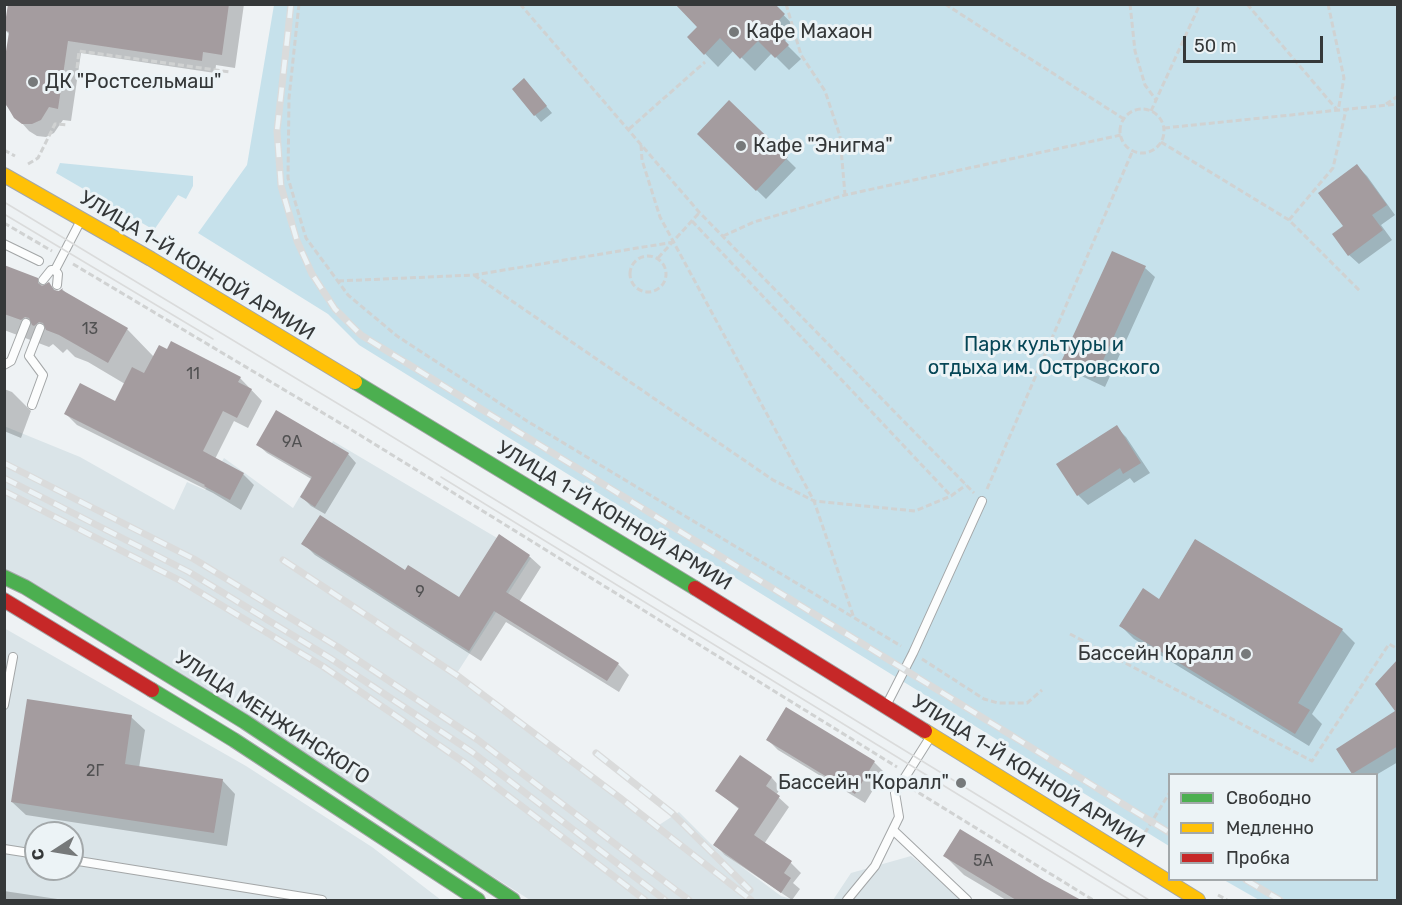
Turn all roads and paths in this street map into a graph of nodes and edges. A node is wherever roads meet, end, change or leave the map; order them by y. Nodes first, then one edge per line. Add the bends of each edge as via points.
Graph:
1 (299, 4) edge
2 (520, 4) edge
3 (786, 4) edge
4 (945, 4) edge
5 (1130, 4) edge
6 (1200, 4) edge
7 (1247, 4) edge
8 (1328, 4) edge
9 (705, 62) dead end
10 (230, 72) dead end
11 (76, 77) dead end
12 (1398, 96) edge
13 (1156, 100) junction
14 (1398, 104) edge
15 (1385, 105) junction
16 (1346, 110) junction
17 (1151, 111) junction
18 (1338, 111) junction
19 (1124, 119) junction
20 (68, 125) dead end
21 (1164, 128) junction
22 (629, 129) junction
23 (1121, 135) junction
24 (1161, 142) junction
25 (641, 144) junction
26 (1133, 150) junction
27 (28, 164) dead end
28 (4, 175) edge
29 (845, 195) junction
30 (699, 212) junction
31 (81, 220) junction
32 (1289, 220) junction
33 (692, 221) junction
34 (4, 223) edge
35 (723, 236) junction
36 (674, 242) junction
37 (4, 244) edge
38 (62, 257) junction
39 (658, 258) junction
40 (39, 261) dead end
41 (56, 270) junction
42 (474, 275) junction
43 (43, 280) dead end
44 (338, 281) junction
45 (57, 285) dead end
46 (1361, 292) dead end
47 (26, 323) dead end
48 (40, 328) dead end
49 (4, 365) edge
50 (32, 405) dead end
51 (966, 485) junction
52 (951, 496) junction
53 (814, 501) junction
54 (982, 501) junction
55 (4, 577) edge
56 (4, 600) edge
57 (855, 620) junction
58 (1070, 634) dead end
59 (1397, 647) edge
60 (913, 653) junction
61 (14, 657) dead end
62 (1042, 690) dead end
63 (4, 705) edge
64 (886, 706) junction
65 (931, 735) junction
66 (907, 773) junction
67 (902, 782) junction
68 (1168, 795) edge
69 (893, 830) junction
70 (1137, 845) dead end
71 (4, 849) edge
72 (24, 852) edge
73 (84, 862) edge
74 (322, 900) edge
75 (477, 900) edge
76 (513, 900) edge
77 (847, 900) edge
78 (967, 900) edge
79 (1093, 900) edge
80 (1198, 900) edge

1 - 44 path via 289,98 288,178 306,237
2 - 22 path
3 - 29 path via 801,55 825,91 840,136
4 - 19 path
5 - 13 path via 1135,51 1145,85
6 - 13 path
7 - 18 path
8 - 18 path via 1344,78
9 - 22 path
10 - 11 path via 79,51
12 - 15 path
13 - 17 path
14 - 15 path
15 - 16 path
16 - 18 path
16 - 32 path via 1333,168
17 - 19 path via 1136,110
17 - 21 path via 1160,117
18 - 21 path
19 - 23 path
20 - 27 path via 55,124 38,158
21 - 24 path
22 - 25 path
23 - 26 path
23 - 29 path
24 - 26 path via 1149,151
24 - 32 path
25 - 30 path
25 - 36 path via 654,200
26 - 54 path
28 - 31 main road, УЛИЦА 1-Й КОННОЙ АРМИИ
29 - 35 path via 754,222
30 - 33 path
30 - 35 path
31 - 38 lane
31 - 64 main road, УЛИЦА 1-Й КОННОЙ АРМИИ
32 - 46 path
33 - 36 path
33 - 52 path
34 - 38 path
35 - 51 path
36 - 39 path
36 - 42 path
36 - 53 path
37 - 40 lane
38 - 41 lane
38 - 66 path via 355,432
39 - 39 path via 639,258 632,266 634,286 643,291 662,286 665,266
41 - 43 lane via 51,270
41 - 45 lane
42 - 44 path
42 - 53 path via 773,480
44 - 57 path via 348,295 397,336 518,415
47 - 49 lane via 11,362
48 - 50 lane via 27,355 43,375
51 - 52 path
51 - 54 path
52 - 53 path via 915,511
53 - 57 path
54 - 60 lane
55 - 76 main road, УЛИЦА МЕНЖИНСКОГО via 245,722
56 - 75 main road, УЛИЦА МЕНЖИНСКОГО via 234,740
57 - 60 path
58 - 59 path via 1312,761 1389,644
60 - 62 path via 984,699 1026,703
60 - 64 lane
61 - 63 lane
64 - 65 main road, УЛИЦА 1-Й КОННОЙ АРМИИ
65 - 66 lane
65 - 80 main road, УЛИЦА 1-Й КОННОЙ АРМИИ
66 - 67 lane
67 - 69 lane via 895,793 899,817
67 - 79 path
68 - 70 path
69 - 77 lane via 875,866
69 - 78 lane
71 - 72 lane
73 - 74 lane

